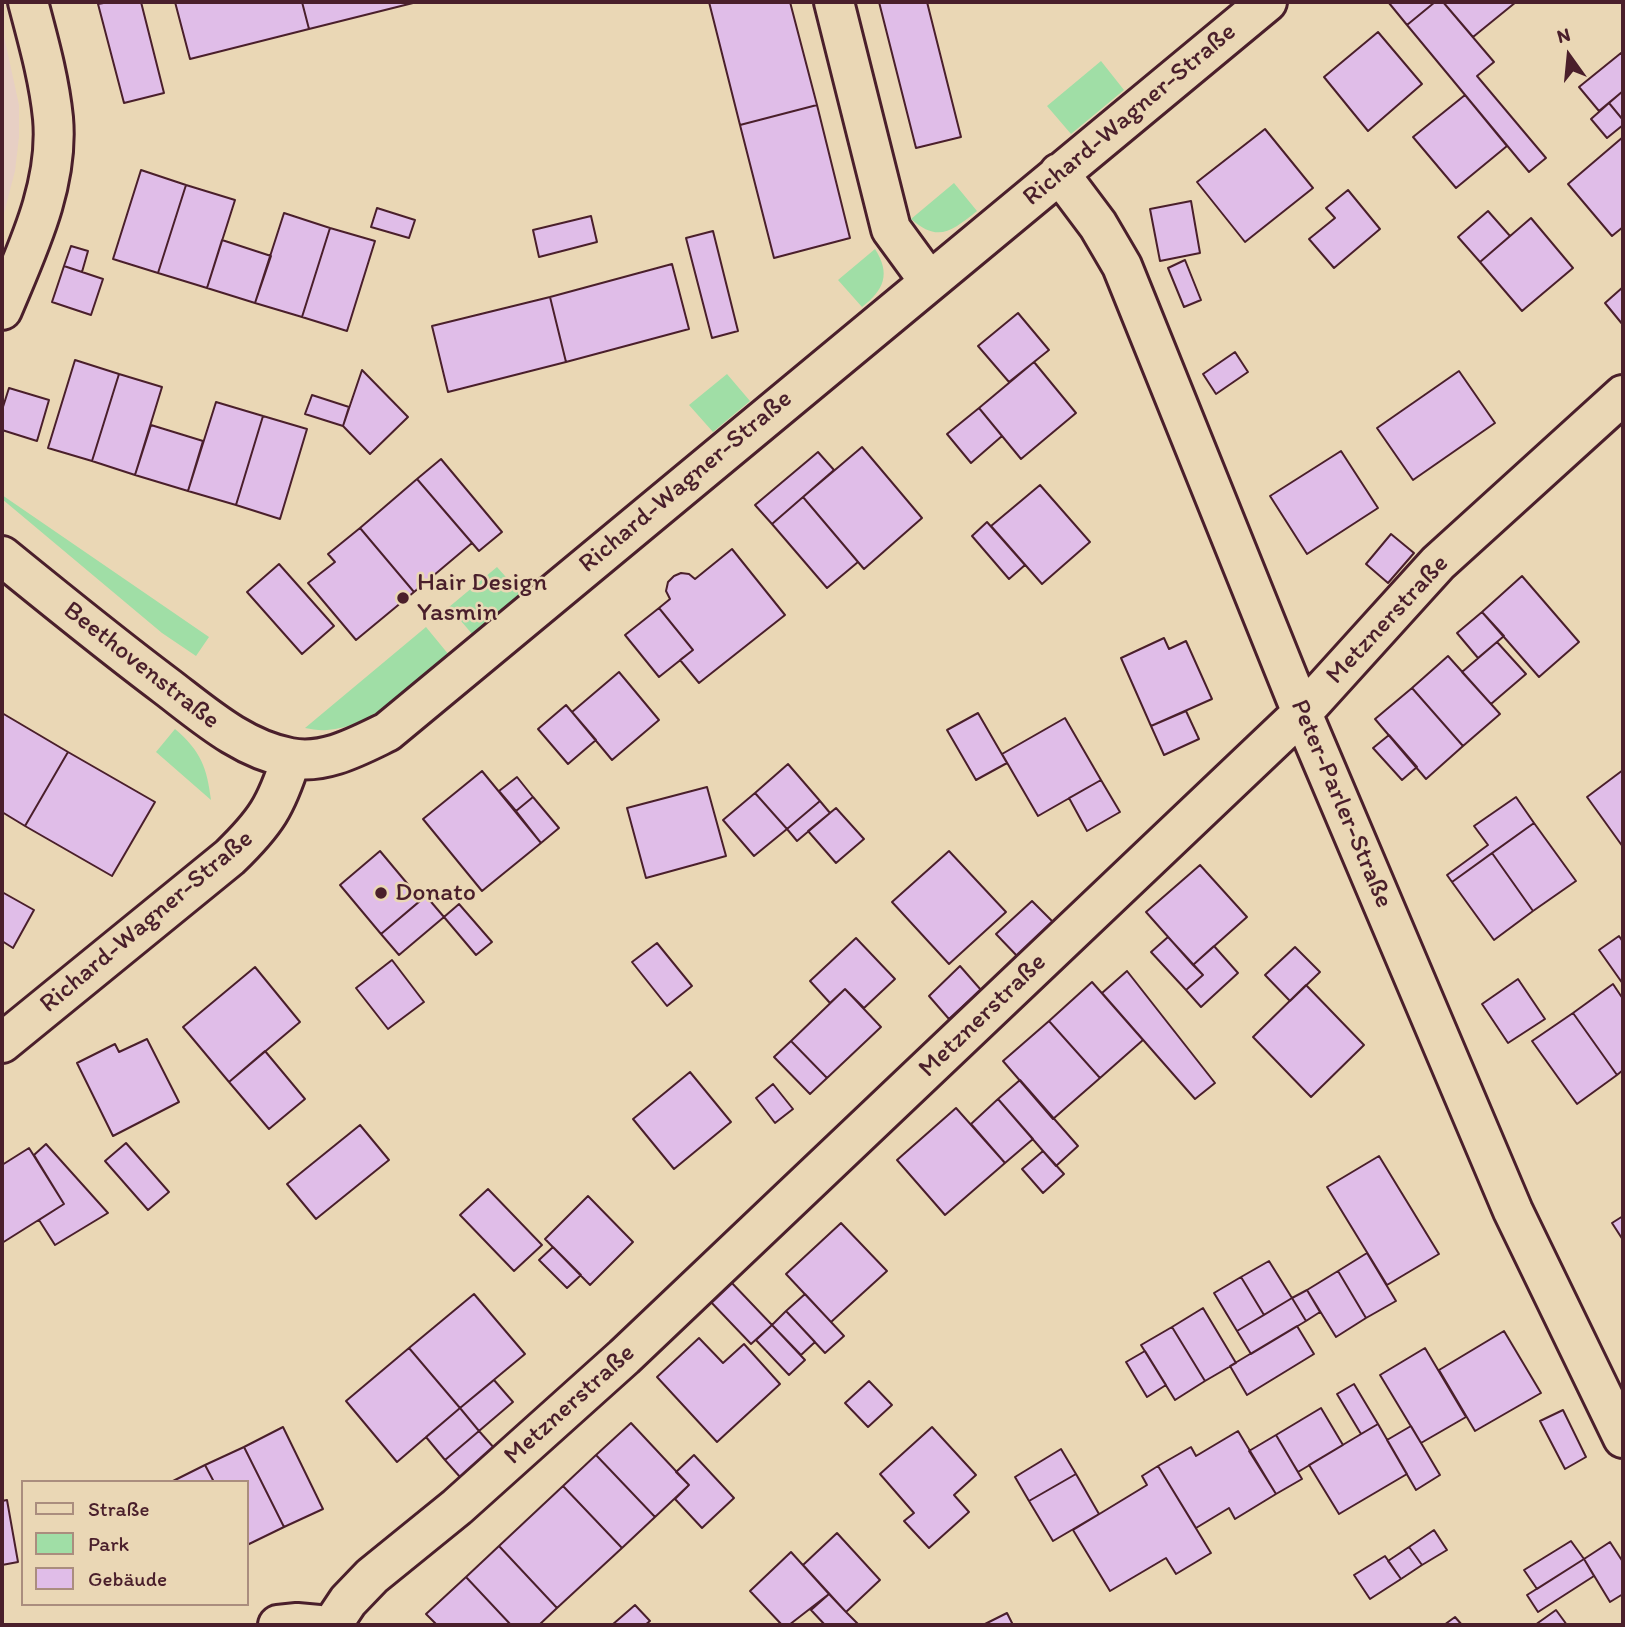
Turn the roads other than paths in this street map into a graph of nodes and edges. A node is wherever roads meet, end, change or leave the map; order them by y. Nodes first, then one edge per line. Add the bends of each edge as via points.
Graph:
1 (28, 2) edge
2 (834, 2) edge
3 (1267, 2) edge
4 (1059, 173) junction
5 (929, 281) junction
6 (2, 310) edge
7 (1623, 395) edge
8 (2, 556) edge
9 (1302, 713) junction
10 (291, 759) junction
11 (2, 1043) edge
12 (1623, 1438) edge
13 (278, 1625) edge
14 (319, 1625) edge
15 (332, 1625) edge

1 - 6 street via 46,71 52,151 36,229
2 - 5 street via 891,229
3 - 4 street, Richard-Wagner-Straße
4 - 5 street, Richard-Wagner-Straße
4 - 9 street, Peter-Parler-Straße via 1122,266
5 - 10 street, Richard-Wagner-Straße via 387,732 335,755
7 - 9 street, Metznerstraße via 1438,563
8 - 10 street, Beethovenstraße via 225,731
9 - 12 street, Peter-Parler-Straße via 1513,1211
9 - 15 street, Metznerstraße via 624,1357 457,1507 372,1576
10 - 11 street, Richard-Wagner-Straße via 279,795 240,848
13 - 14 street

